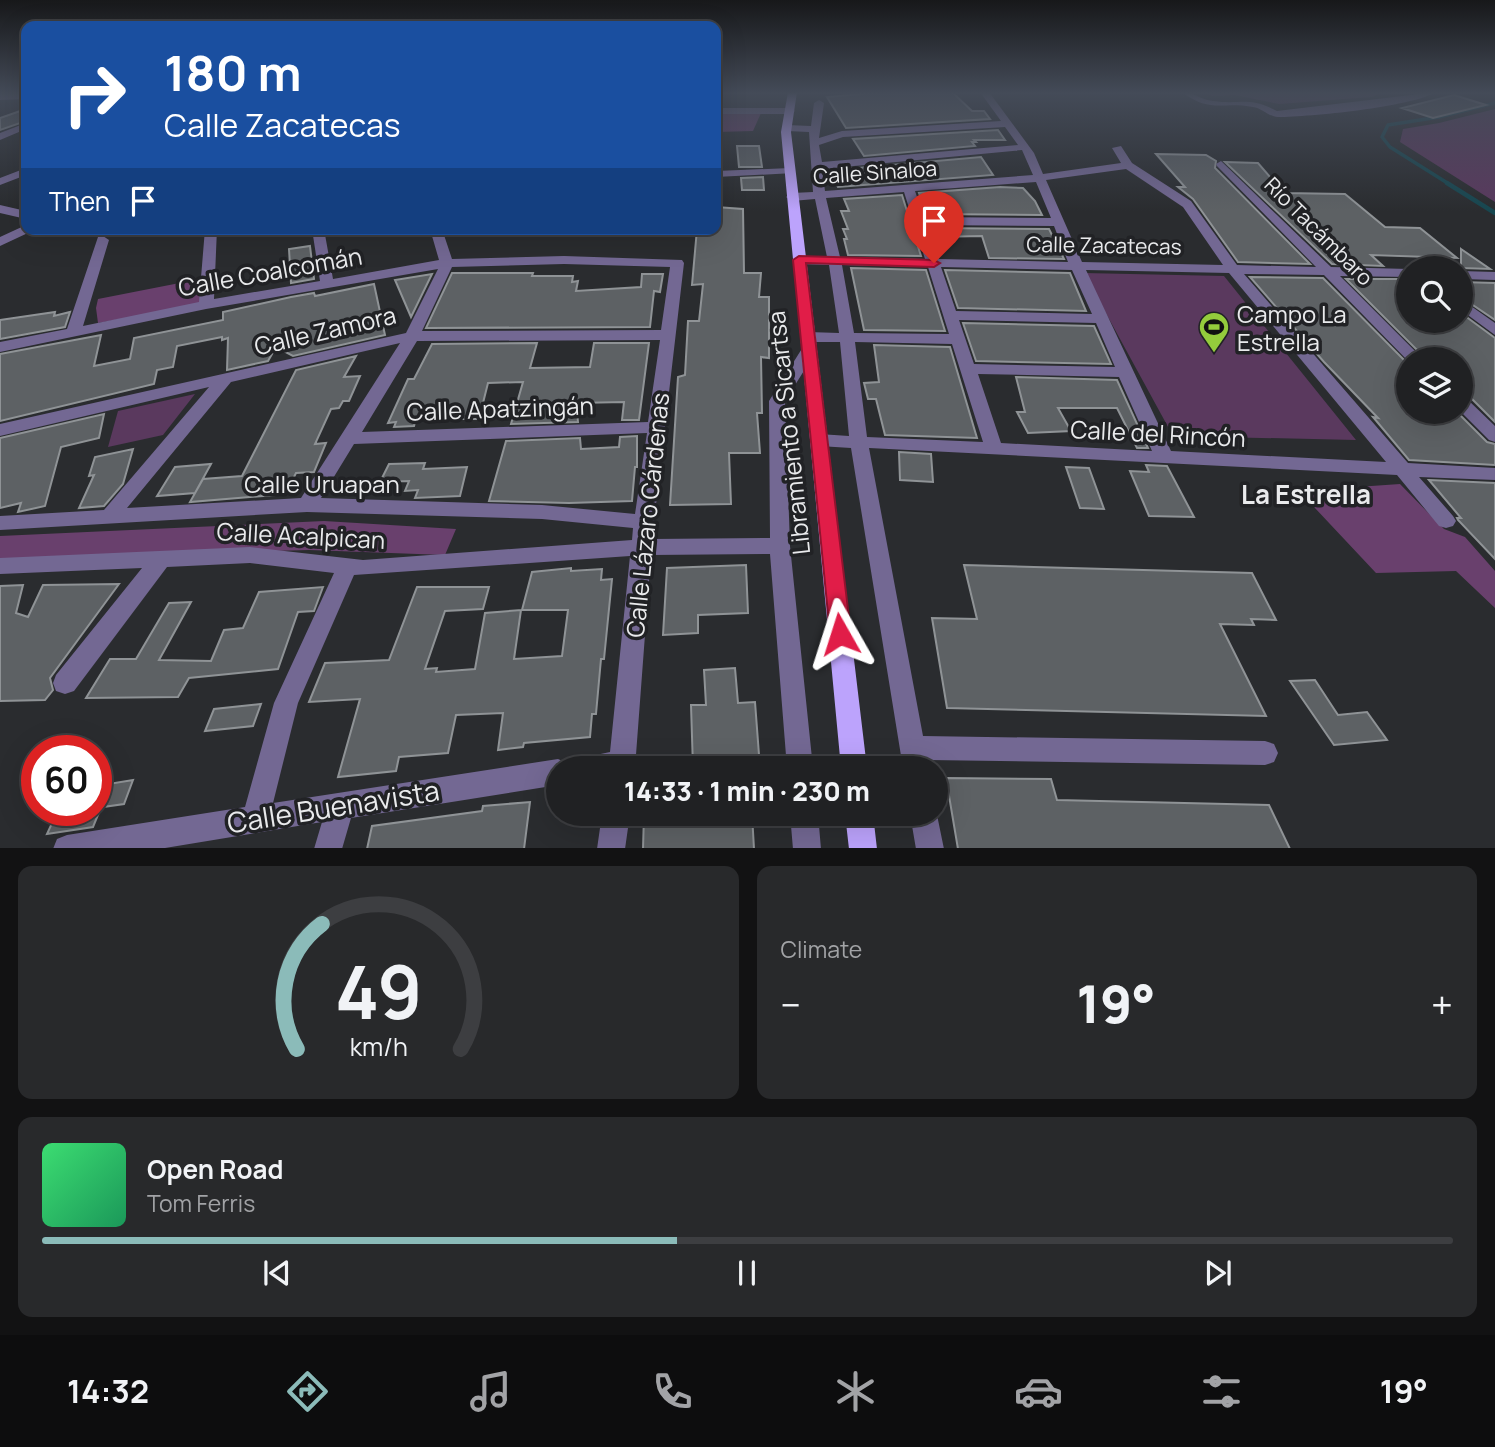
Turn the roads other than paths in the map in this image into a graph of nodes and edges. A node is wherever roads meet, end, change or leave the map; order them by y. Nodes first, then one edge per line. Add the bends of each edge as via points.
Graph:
1 (787, 132) edge
2 (815, 132) edge
3 (882, 132) edge
4 (1014, 132) edge
5 (814, 143) junction
6 (1025, 147) junction
7 (1117, 148) dead end
8 (1220, 164) dead end
9 (1128, 165) junction
10 (818, 166) junction
11 (790, 171) junction
12 (21, 173) edge
13 (721, 174) edge
14 (1039, 178) junction
15 (0, 182) edge
16 (909, 189) junction
17 (819, 196) junction
18 (792, 197) junction
19 (0, 209) edge
20 (21, 214) edge
21 (919, 221) junction
22 (1058, 222) junction
23 (21, 232) edge
24 (211, 235) edge
25 (319, 235) edge
26 (438, 235) edge
27 (103, 240) dead end
28 (0, 242) edge
29 (799, 260) junction
30 (835, 260) junction
31 (447, 263) junction
32 (677, 263) joint
33 (934, 263) junction
34 (1077, 266) junction
35 (1233, 269) junction
36 (1325, 271) junction
37 (1396, 273) edge
38 (1473, 275) edge
39 (1495, 276) edge
40 (327, 284) junction
41 (206, 305) junction
42 (1473, 313) edge
43 (950, 315) junction
44 (1101, 318) junction
45 (1495, 330) edge
46 (73, 333) junction
47 (668, 335) junction
48 (412, 336) junction
49 (846, 338) junction
50 (958, 340) junction
51 (808, 344) junction
52 (0, 346) edge
53 (1403, 347) edge
54 (968, 369) junction
55 (1125, 372) junction
56 (227, 377) junction
57 (1473, 415) edge
58 (656, 427) junction
59 (0, 429) edge
60 (1495, 436) edge
61 (346, 438) junction
62 (819, 440) junction
63 (859, 442) junction
64 (994, 449) junction
65 (1164, 457) junction
66 (1401, 469) junction
67 (1495, 474) edge
68 (307, 505) junction
69 (109, 517) junction
70 (1446, 521) dead end
71 (645, 522) junction
72 (0, 523) edge
73 (780, 546) junction
74 (641, 547) junction
75 (162, 558) junction
76 (0, 566) edge
77 (348, 566) junction
78 (65, 684) dead end
79 (1265, 753) dead end
80 (624, 756) edge
81 (799, 756) edge
82 (853, 756) edge
83 (915, 756) edge
84 (948, 758) edge
85 (546, 774) edge
86 (342, 804) junction
87 (256, 818) junction
88 (614, 826) edge
89 (805, 826) edge
90 (860, 826) edge
91 (926, 826) edge
92 (73, 848) edge
93 (328, 848) edge
94 (611, 848) edge
95 (807, 848) edge
96 (863, 848) edge
97 (930, 848) edge

1 - 11 main road, Libramiento a Sicartsa
2 - 5 street
3 - 5 street via 842,134
4 - 6 street
5 - 10 street
6 - 10 street
6 - 14 street
7 - 9 street
8 - 36 street, Río Tacámbaro
9 - 14 street, Calle Sinaloa
9 - 35 street via 1187,204
10 - 17 street
11 - 13 street
11 - 18 main road, Libramiento a Sicartsa
12 - 15 street
14 - 16 street, Calle Sinaloa
14 - 22 street
16 - 17 street, Calle Sinaloa
16 - 21 street
17 - 18 street, Calle Sinaloa
17 - 30 street
18 - 29 main road, Libramiento a Sicartsa
19 - 20 street
21 - 22 street
21 - 33 street
22 - 34 street
23 - 28 street
24 - 41 street
25 - 40 street
26 - 31 street
27 - 46 street
29 - 30 street, Calle Zacatecas
29 - 51 main road, Libramiento a Sicartsa
30 - 33 street, Calle Zacatecas
30 - 49 street
31 - 32 street, Calle Coalcomán
31 - 40 street, Calle Coalcomán
31 - 48 street
32 - 47 street, Calle Lázaro Cárdenas
33 - 34 street, Calle Zacatecas
33 - 43 street
34 - 35 street, Calle Zacatecas
34 - 44 street
35 - 36 street, Calle Zacatecas
35 - 66 street
36 - 37 street, Calle Zacatecas
36 - 53 street, Río Tacámbaro
38 - 39 street
40 - 41 street, Calle Coalcomán
41 - 46 street, Calle Coalcomán
42 - 45 street
43 - 44 street
43 - 50 street
44 - 55 street
46 - 52 street, Calle Coalcomán
47 - 48 street, Calle Zamora
47 - 58 street, Calle Lázaro Cárdenas
48 - 56 street, Calle Zamora
48 - 61 street
49 - 50 street
49 - 51 street
49 - 63 street
50 - 54 street
51 - 62 main road, Libramiento a Sicartsa
51 - 73 street via 777,401
54 - 55 street
54 - 64 street
55 - 65 street
56 - 59 street, Calle Zamora
56 - 69 street
57 - 60 street
58 - 61 street, Calle Apatzingán
58 - 71 street, Calle Lázaro Cárdenas
61 - 68 street
62 - 63 street, Calle del Rincón
62 - 82 main road, Libramiento a Sicartsa
63 - 64 street, Calle del Rincón
63 - 83 street
64 - 65 street, Calle del Rincón
65 - 66 street, Calle del Rincón
66 - 67 street, Calle del Rincón
66 - 70 street
68 - 69 street, Calle Uruapan
68 - 71 street, Calle Uruapan via 542,512
69 - 72 street, Calle Uruapan
71 - 74 street, Calle Lázaro Cárdenas
73 - 74 street
73 - 81 street
74 - 77 street, Calle Acalpican
74 - 80 street, Calle Lázaro Cárdenas
75 - 76 street, Calle Acalpican
75 - 77 street, Calle Acalpican via 250,555
75 - 78 street
77 - 87 street via 286,703
79 - 84 street
85 - 86 street, Calle Buenavista
86 - 87 street, Calle Buenavista
86 - 93 street
87 - 92 street, Calle Buenavista
88 - 94 street
89 - 95 street
90 - 96 main road
91 - 97 street

